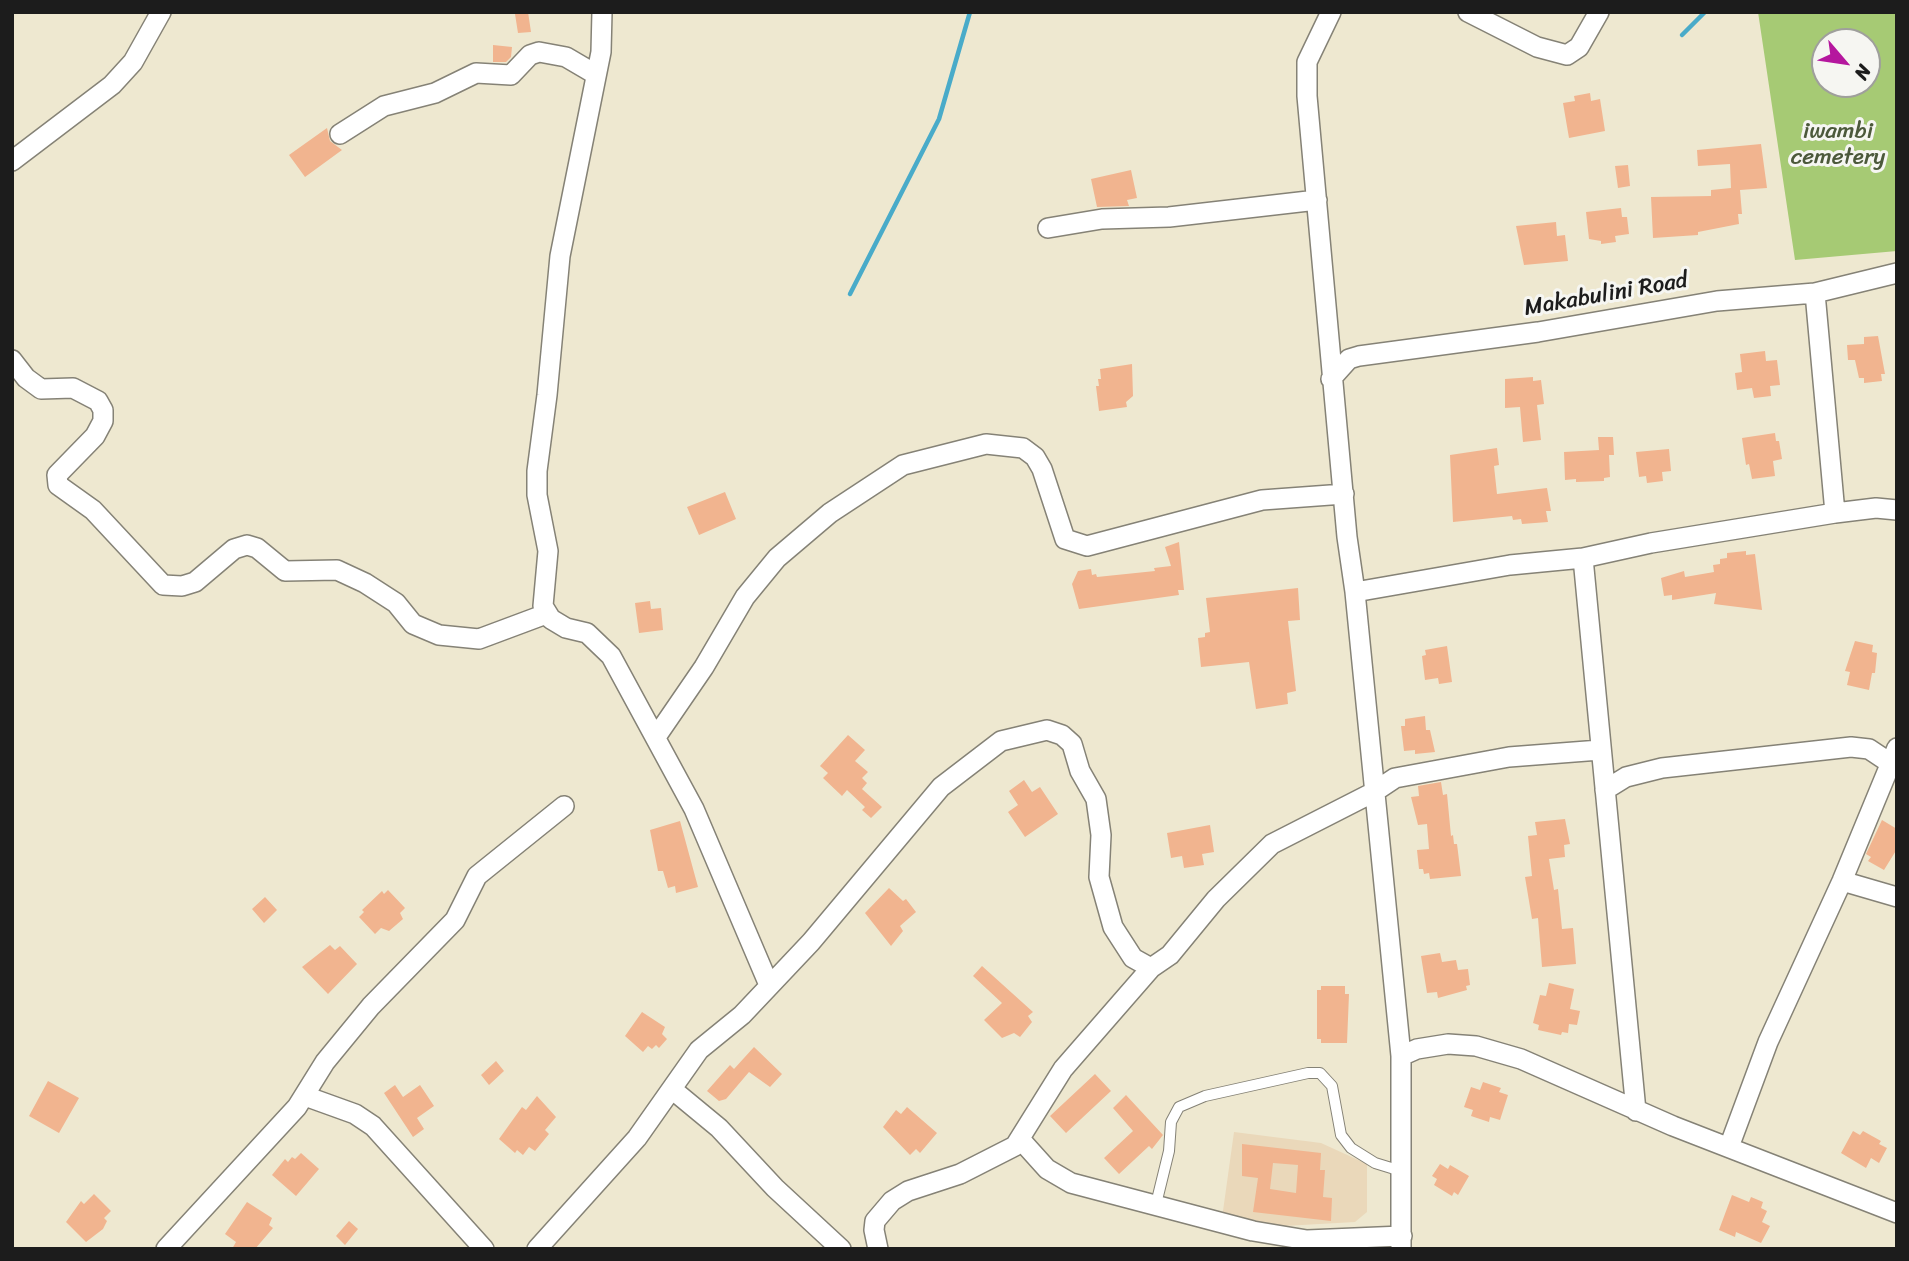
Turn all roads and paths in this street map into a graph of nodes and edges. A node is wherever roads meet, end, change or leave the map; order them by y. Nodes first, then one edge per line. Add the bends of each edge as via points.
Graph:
1 (161, 12) edge
2 (602, 12) edge
3 (1331, 12) edge
4 (1468, 12) edge
5 (1599, 12) edge
6 (596, 75) junction
7 (340, 134) dead end
8 (12, 161) edge
9 (1317, 200) junction
10 (1048, 228) dead end
11 (1897, 273) edge
12 (1815, 293) junction
13 (12, 360) edge
14 (1331, 379) junction
15 (1344, 494) junction
16 (1897, 510) edge
17 (1835, 513) junction
18 (1583, 558) junction
19 (1355, 592) junction
20 (546, 614) junction
21 (656, 737) junction
22 (1600, 750) junction
23 (1894, 755) edge
24 (1605, 790) junction
25 (1374, 792) junction
26 (564, 806) dead end
27 (1842, 881) junction
28 (1897, 897) edge
29 (1151, 968) junction
30 (769, 985) junction
31 (1401, 1056) junction
32 (673, 1090) junction
33 (305, 1096) junction
34 (1636, 1111) junction
35 (1020, 1139) junction
36 (1729, 1147) junction
37 (1403, 1172) junction
38 (1156, 1204) junction
39 (1897, 1213) edge
40 (1402, 1243) edge
41 (166, 1249) edge
42 (484, 1249) edge
43 (537, 1249) edge
44 (841, 1249) edge
45 (878, 1249) edge

1 - 8 street via 133,62 112,85
2 - 6 street
3 - 9 street via 1311,51 1306,73
4 - 5 street via 1537,47 1567,55 1579,47
6 - 7 street via 566,57 539,52 511,75 477,73 435,93 384,106
6 - 20 street via 560,256 537,471 548,551
9 - 10 street
9 - 14 street
11 - 12 street, Makabulini Road
12 - 14 street, Makabulini Road via 1717,301 1359,356 1349,359
12 - 17 street
13 - 20 street via 41,389 73,388 99,401 103,421 95,436 57,475 58,485 93,510 163,585 195,582 234,549 247,545 285,570 337,570 365,583 396,603 413,624 439,635 479,639
14 - 15 street
15 - 19 street
15 - 21 street via 1262,500 1087,546 1065,539 1042,469 1023,448 986,444 903,465 830,513 777,558 745,597
16 - 17 street
17 - 18 street
18 - 19 street via 1510,565
18 - 22 street
19 - 25 street
20 - 21 street via 601,643
21 - 30 street via 694,809
22 - 24 street
22 - 25 street via 1442,767 1395,778
23 - 24 street via 1851,747 1662,768 1626,777
23 - 27 street
24 - 34 street
25 - 29 street via 1272,844 1216,899 1170,955
25 - 31 street
26 - 33 street via 477,876 455,920 351,1029
27 - 28 street
27 - 36 street via 1768,1042
29 - 30 street via 1133,958 1113,927 1099,877 1101,835 1096,799 1072,744 1046,730 1001,741 941,787 832,918
29 - 35 street via 1063,1069
30 - 32 street via 742,1015 699,1050
31 - 34 street via 1434,1045 1476,1046 1562,1076
31 - 37 street
32 - 43 street via 637,1138
32 - 44 street via 719,1128
33 - 41 street
33 - 42 street via 355,1114 373,1126
34 - 36 street
35 - 38 street via 1047,1169 1071,1183
35 - 45 street via 983,1163 892,1201 875,1221
36 - 39 street
37 - 38 lane via 1375,1163 1351,1148 1341,1135 1332,1086 1320,1073 1308,1073 1205,1096 1179,1107 1171,1122
37 - 40 street
38 - 40 street via 1283,1237

